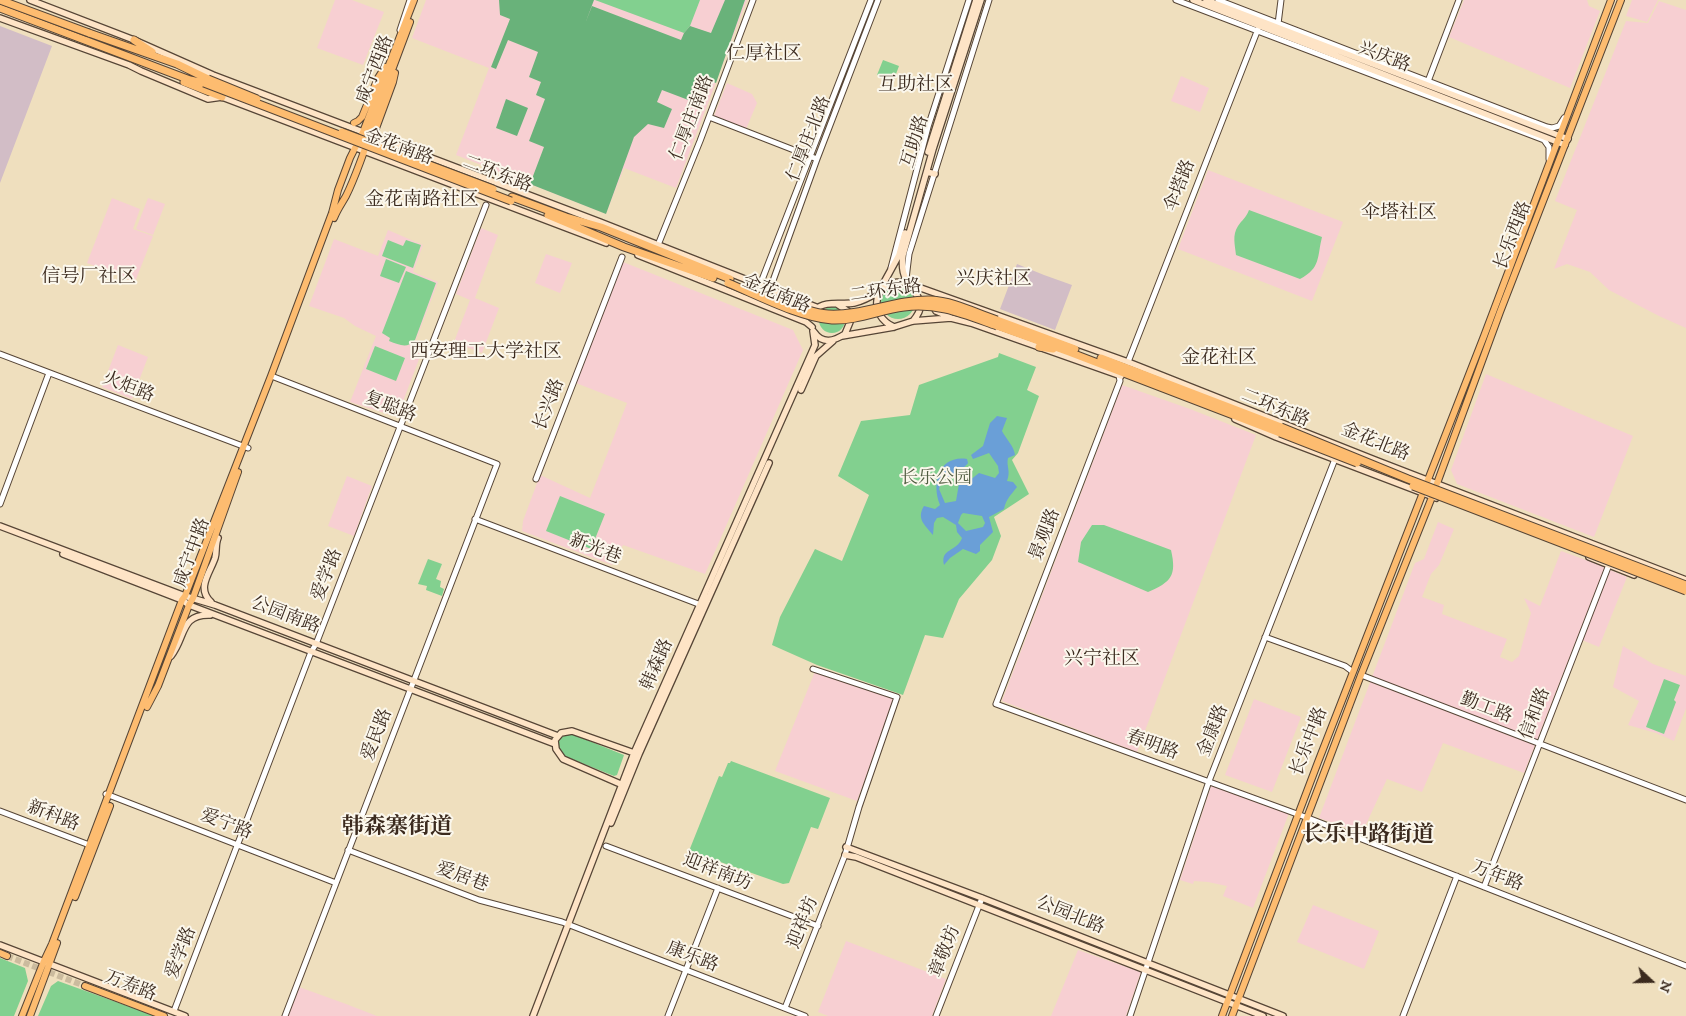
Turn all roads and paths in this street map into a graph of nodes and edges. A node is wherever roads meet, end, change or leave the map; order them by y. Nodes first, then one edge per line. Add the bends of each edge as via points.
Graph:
1 (0, 0) edge
2 (30, 0) edge
3 (410, 0) edge
4 (414, 0) edge
5 (418, 0) edge
6 (753, 0) edge
7 (871, 0) edge
8 (878, 0) edge
9 (969, 0) edge
10 (976, 0) edge
11 (981, 0) edge
12 (989, 0) edge
13 (1176, 0) edge
14 (1193, 0) edge
15 (1206, 0) edge
16 (1218, 0) edge
17 (1281, 0) edge
18 (1459, 0) edge
19 (1611, 0) edge
20 (1621, 0) edge
21 (0, 9) edge
22 (0, 18) edge
23 (1278, 25) junction
24 (1259, 26) junction
25 (90, 37) junction
26 (134, 40) junction
27 (395, 47) junction
28 (160, 58) junction
29 (390, 60) junction
30 (144, 62) junction
31 (176, 64) junction
32 (192, 65) junction
33 (206, 81) junction
34 (1426, 88) junction
35 (222, 97) junction
36 (1572, 104) junction
37 (708, 117) junction
38 (1533, 121) junction
39 (354, 122) dead end
40 (1540, 128) junction
41 (362, 132) junction
42 (370, 135) junction
43 (1558, 138) junction
44 (1566, 142) junction
45 (354, 148) junction
46 (364, 151) junction
47 (810, 156) junction
48 (817, 159) junction
49 (1548, 167) junction
50 (927, 172) junction
51 (934, 174) junction
52 (486, 204) dead end
53 (600, 222) junction
54 (577, 223) junction
55 (592, 238) junction
56 (658, 245) junction
57 (676, 252) junction
58 (622, 257) dead end
59 (646, 258) junction
60 (661, 261) junction
61 (691, 263) junction
62 (890, 273) junction
63 (908, 282) junction
64 (760, 285) junction
65 (726, 287) junction
66 (770, 289) junction
67 (880, 291) junction
68 (953, 298) junction
69 (837, 304) junction
70 (816, 307) junction
71 (951, 318) junction
72 (913, 321) junction
73 (894, 326) junction
74 (812, 329) junction
75 (1041, 330) junction
76 (842, 336) junction
77 (833, 341) junction
78 (1039, 347) junction
79 (1070, 349) junction
80 (0, 354) edge
81 (1128, 362) junction
82 (49, 373) junction
83 (1120, 375) junction
84 (274, 377) junction
85 (1268, 417) junction
86 (1251, 422) junction
87 (400, 427) junction
88 (1281, 430) junction
89 (1264, 432) junction
90 (246, 447) junction
91 (1335, 459) junction
92 (497, 464) joint
93 (536, 479) dead end
94 (1427, 480) junction
95 (1437, 484) junction
96 (1422, 494) junction
97 (1432, 496) junction
98 (0, 504) edge
99 (475, 519) junction
100 (0, 528) edge
101 (218, 538) dead end
102 (1614, 552) junction
103 (1609, 565) junction
104 (1686, 580) edge
105 (1686, 585) edge
106 (1686, 593) edge
107 (183, 598) junction
108 (193, 598) junction
109 (189, 605) junction
110 (214, 605) junction
111 (703, 606) junction
112 (218, 616) junction
113 (1265, 637) junction
114 (316, 644) junction
115 (311, 652) junction
116 (167, 662) junction
117 (814, 669) dead end
118 (1352, 672) junction
119 (1361, 676) junction
120 (413, 682) junction
121 (411, 689) junction
122 (996, 704) joint
123 (558, 736) junction
124 (555, 744) junction
125 (1539, 744) junction
126 (638, 754) junction
127 (1209, 781) junction
128 (625, 786) junction
129 (109, 795) junction
130 (1686, 800) edge
131 (0, 811) edge
132 (1298, 814) junction
133 (1308, 818) junction
134 (238, 844) junction
135 (94, 846) junction
136 (606, 846) dead end
137 (846, 847) junction
138 (348, 850) junction
139 (844, 855) junction
140 (1457, 876) junction
141 (336, 883) junction
142 (1484, 886) junction
143 (718, 888) junction
144 (981, 901) junction
145 (570, 925) junction
146 (818, 926) junction
147 (0, 945) edge
148 (0, 953) edge
149 (7, 956) tunnel mouth
150 (47, 963) junction
151 (1146, 966) junction
152 (1686, 966) edge
153 (686, 970) junction
154 (85, 986) tunnel mouth
155 (1229, 999) junction
156 (1237, 1002) junction
157 (786, 1008) junction
158 (174, 1011) junction
159 (797, 1014) edge
160 (22, 1016) edge
161 (30, 1016) edge
162 (164, 1016) edge
163 (185, 1016) edge
164 (285, 1016) edge
165 (533, 1016) edge
166 (537, 1016) edge
167 (668, 1016) edge
168 (805, 1016) edge
169 (936, 1016) edge
170 (1130, 1016) edge
171 (1222, 1016) edge
172 (1232, 1016) edge
173 (1263, 1016) edge
174 (1283, 1016) edge
175 (1402, 1016) edge

1 - 25 highway, bridge
2 - 26 main road, 金花南路
3 - 27 street
4 - 27 main road, 咸宁西路
5 - 42 main road, 咸宁西路 via 398,56 394,82 375,131
6 - 37 street, 仁厚庄南路
7 - 47 street, 仁厚庄北路
8 - 48 street, 仁厚庄北路
9 - 62 street via 928,127
10 - 62 main road, 互助路 via 899,255
11 - 50 main road, 互助路
12 - 51 street
13 - 24 street
14 - 24 main road, 兴庆路
15 - 24 main road, 兴庆路
16 - 23 street
17 - 23 street
18 - 34 street
19 - 36 main road, 长乐西路
20 - 44 main road, 长乐西路
21 - 25 highway
22 - 35 main road, 金花南路 via 129,65 208,99
23 - 24 main road, 兴庆路
23 - 34 main road, 兴庆路
24 - 34 main road, 兴庆路
24 - 81 street, 伞塔路
25 - 28 highway, 二环东路
25 - 30 highway, 二环东路
26 - 28 highway
26 - 32 main road, 金花南路
27 - 29 main road, 咸宁西路
28 - 31 highway, 二环东路
29 - 39 main road via 380,73 362,117
29 - 41 main road, 咸宁西路
30 - 33 highway, 二环东路 via 190,80
30 - 35 highway via 172,78
31 - 32 highway
31 - 33 highway, 二环东路
32 - 41 main road, 金花南路
33 - 54 highway, 二环东路, bridge
34 - 38 street
34 - 40 main road, 兴庆路
34 - 43 main road, 兴庆路
34 - 49 street via 1544,140 1549,147
35 - 45 main road, 金花南路
36 - 38 street via 1556,127
36 - 43 main road, 长乐西路
37 - 47 street
37 - 56 street, 仁厚庄南路
38 - 40 main road
40 - 43 main road, 兴庆路
41 - 42 main road, 金花南路
41 - 45 main road, 咸宁西路
42 - 46 main road
42 - 53 main road, 金花南路
43 - 44 main road, 兴庆路
43 - 49 main road, 长乐西路
44 - 95 main road, 长乐西路
45 - 46 main road, 金花南路
45 - 90 main road, 咸宁中路
46 - 55 main road, 金花南路
46 - 84 main road, 咸宁中路 via 347,195 336,213
47 - 48 street
47 - 64 street, 仁厚庄北路
48 - 66 street, 仁厚庄北路
49 - 94 main road, 长乐西路
50 - 51 main road
50 - 63 main road, 互助路 via 903,255
51 - 63 street via 909,254
52 - 87 street, 爱学路
53 - 54 highway
53 - 56 main road, 金花南路
54 - 55 highway
54 - 60 highway, 二环东路 via 592,235
54 - 61 highway, 二环东路
55 - 59 main road, 金花南路
56 - 57 main road, 金花南路
57 - 61 highway
57 - 64 main road, 金花南路
58 - 93 street, 长兴路
59 - 60 highway
59 - 65 main road, 金花南路
60 - 65 highway, 二环东路
61 - 65 highway, 二环东路
62 - 67 main road, 互助路
63 - 67 main road via 894,281
63 - 68 main road, 金花北路
63 - 72 main road via 920,300 921,308
64 - 66 main road, 金花南路
65 - 74 main road, 金花南路 via 806,322
65 - 79 highway, 二环东路, bridge via 822,319 861,317 918,305 949,308
66 - 70 main road, 金花南路
67 - 69 main road via 862,301
67 - 73 main road via 877,310 887,323
68 - 71 main road via 938,298 933,306
68 - 75 main road, 金花北路
69 - 70 main road
69 - 76 main road via 847,310 850,317 848,329
70 - 74 main road
71 - 72 main road, 金花北路
71 - 78 main road, 金花北路
72 - 73 main road
73 - 76 main road
74 - 77 main road via 822,340
74 - 111 main road, 韩森路 via 815,346
75 - 79 highway
75 - 81 main road, 金花北路
76 - 77 main road
77 - 111 main road, 韩森路 via 816,356
78 - 79 highway
78 - 83 main road, 金花北路
79 - 86 highway, 二环东路
79 - 88 highway, 二环东路
80 - 82 street, 火炬路
81 - 85 main road, 金花北路
82 - 90 street, 火炬路
82 - 98 street
83 - 89 main road, 金花北路
83 - 122 street, 景观路
84 - 87 street, 复聪路
84 - 90 main road, 咸宁中路
85 - 88 highway
85 - 94 main road, 金花北路
86 - 88 highway, 二环东路
86 - 89 highway
87 - 92 street, 复聪路
87 - 114 street, 爱学路
88 - 105 highway, 二环东路, bridge
88 - 106 highway, 二环东路, bridge via 1428,492
89 - 91 main road, 金花北路
90 - 107 main road, 咸宁中路
90 - 108 main road, 咸宁中路
91 - 96 main road, 金花北路
91 - 113 street, 金康路
92 - 99 street, 爱民路
94 - 95 main road, 金花北路
94 - 96 main road, 长乐中路
95 - 97 main road, 长乐中路
95 - 102 main road, 金花北路
96 - 97 main road, 金花北路
96 - 118 main road, 长乐中路
97 - 103 main road, 金花北路
97 - 119 main road, 长乐中路
99 - 111 street, 新光巷
99 - 120 street, 爱民路
100 - 107 main road, 公园南路
101 - 110 main road via 216,555 203,588
102 - 103 street, 信和路
102 - 104 main road, 金花北路
103 - 106 main road, 金花北路
103 - 125 street, 信和路
107 - 108 main road, 公园南路
107 - 109 main road, 公园南路
107 - 129 main road, 咸宁中路
108 - 109 main road, 咸宁中路
108 - 110 main road, 公园南路
109 - 112 main road, 公园南路
109 - 116 main road, 咸宁中路
110 - 114 main road, 公园南路
111 - 126 main road, 韩森路
112 - 115 main road, 公园南路
112 - 116 main road via 200,615 190,619
113 - 118 street via 1346,666
113 - 127 street, 金康路
114 - 115 street, 爱学路
114 - 120 main road, 公园南路
115 - 121 main road, 公园南路
115 - 134 street, 爱学路
116 - 129 main road, 咸宁中路
117 - 137 street, 迎祥坊 via 897,696
118 - 132 main road, 长乐中路
119 - 125 street, 勤工路
119 - 133 main road, 长乐中路
120 - 121 street, 爱民路
120 - 123 main road, 公园南路
121 - 124 main road, 公园南路
121 - 138 street, 爱民路
122 - 127 street, 春明路
123 - 124 main road
123 - 126 main road via 572,731
124 - 128 main road via 563,759
125 - 130 street, 勤工路
125 - 142 street, 信和路
126 - 128 main road, 韩森路
127 - 132 street, 春明路
127 - 151 street, 金康路
128 - 145 main road, 韩森路
129 - 134 street, 爱宁路
129 - 135 main road, 咸宁中路
131 - 135 street, 新科路
132 - 133 street, 万年路
132 - 155 main road, 长乐中路
133 - 140 street, 万年路
133 - 156 main road, 长乐中路
134 - 141 street, 爱宁路
134 - 158 street, 爱学路
135 - 150 main road, 咸宁中路
136 - 143 street, 迎祥南坊
137 - 139 street, 迎祥坊
137 - 144 main road, 公园北路
138 - 141 street, 爱民路
138 - 145 street, 爱居巷 via 480,900
139 - 144 main road, 公园北路
139 - 146 street, 迎祥坊
140 - 142 street, 万年路
140 - 175 street
141 - 164 street, 爱民路
142 - 152 street, 万年路
143 - 146 street, 迎祥南坊
143 - 153 street
144 - 151 main road, 公园北路
144 - 169 street, 章敬坊
145 - 153 street, 康乐路
145 - 165 main road, 韩森路
145 - 166 main road, 韩森路
146 - 157 street, 迎祥坊
147 - 150 main road
148 - 149 main road
150 - 158 main road
150 - 160 main road
150 - 161 main road
151 - 155 main road, 公园北路
151 - 170 street, 金康路
153 - 157 street, 康乐路
153 - 167 street
154 - 162 main road, 万寿路
155 - 156 main road, 公园北路
155 - 171 main road, 长乐中路
156 - 172 main road, 长乐中路
156 - 173 main road, 公园北路
156 - 174 main road, 公园北路
157 - 159 street, 康乐路
158 - 163 main road
159 - 168 street, 康乐路

